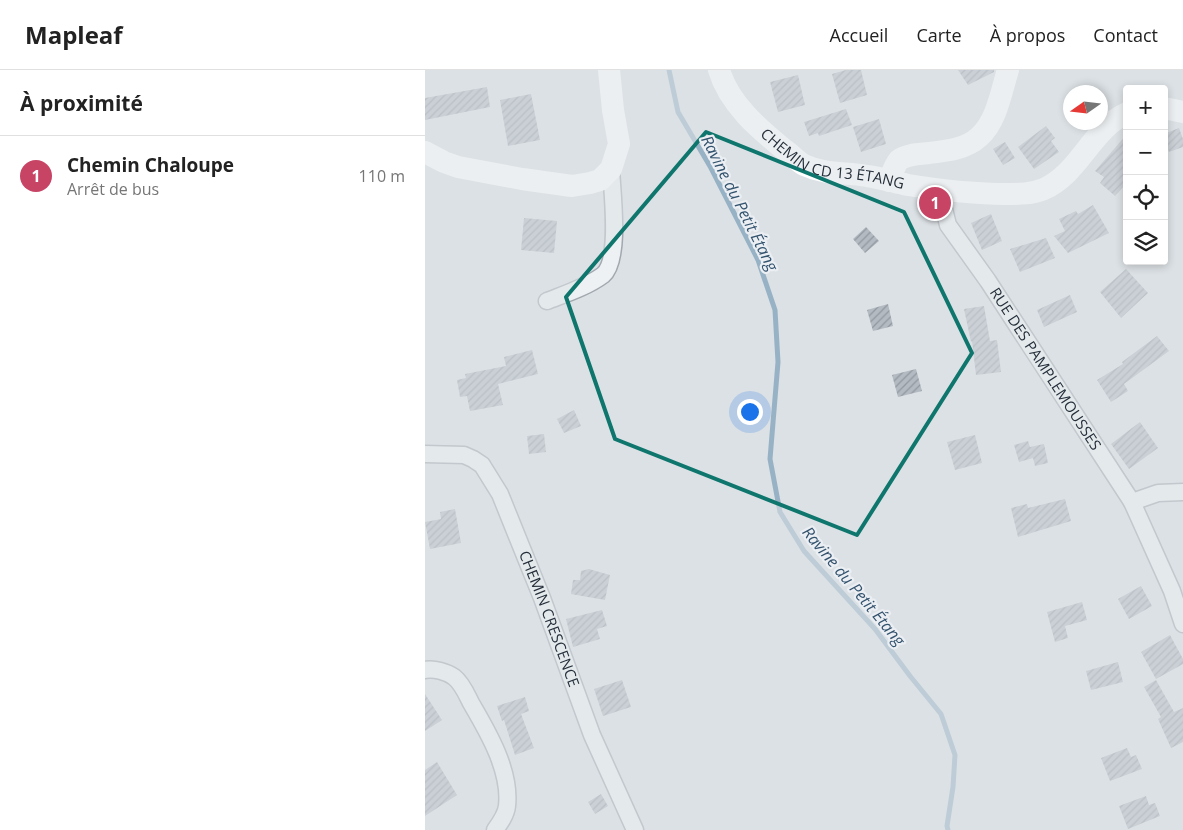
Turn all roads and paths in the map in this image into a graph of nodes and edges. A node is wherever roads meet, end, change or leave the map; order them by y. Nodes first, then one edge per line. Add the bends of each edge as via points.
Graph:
1 (609, 70) edge
2 (719, 70) edge
3 (1008, 70) edge
4 (1168, 109) edge
5 (1183, 112) edge
6 (1123, 116) edge
7 (425, 152) edge
8 (611, 169) junction
9 (889, 181) junction
10 (939, 189) junction
11 (547, 301) dead end
12 (425, 454) edge
13 (1183, 492) edge
14 (1132, 502) junction
15 (1183, 624) edge
16 (425, 670) edge
17 (495, 830) edge
18 (635, 830) edge

1 - 8 main road via 619,144
2 - 9 main road, CHEMIN CD 13 ÉTANG via 721,78 749,118 802,164 832,174
3 - 9 main road via 994,115 981,136 950,151 899,160
4 - 5 main road
6 - 10 main road, CHEMIN CD 13 ÉTANG via 1104,129 1075,164 1043,190 1026,194 984,194
7 - 8 main road via 458,167 563,185 590,184
8 - 11 street via 615,231 605,274 581,288
9 - 10 main road, CHEMIN CD 13 ÉTANG
10 - 14 street, RUE DES PAMPLEMOUSSES via 949,225
12 - 18 street, CHEMIN CRESCENCE via 464,455 482,465 495,487 542,598 592,736
13 - 14 street via 1158,494
14 - 15 street, RUE DES PAMPLEMOUSSES
16 - 17 street via 443,672 455,678 496,750 507,792 507,808

